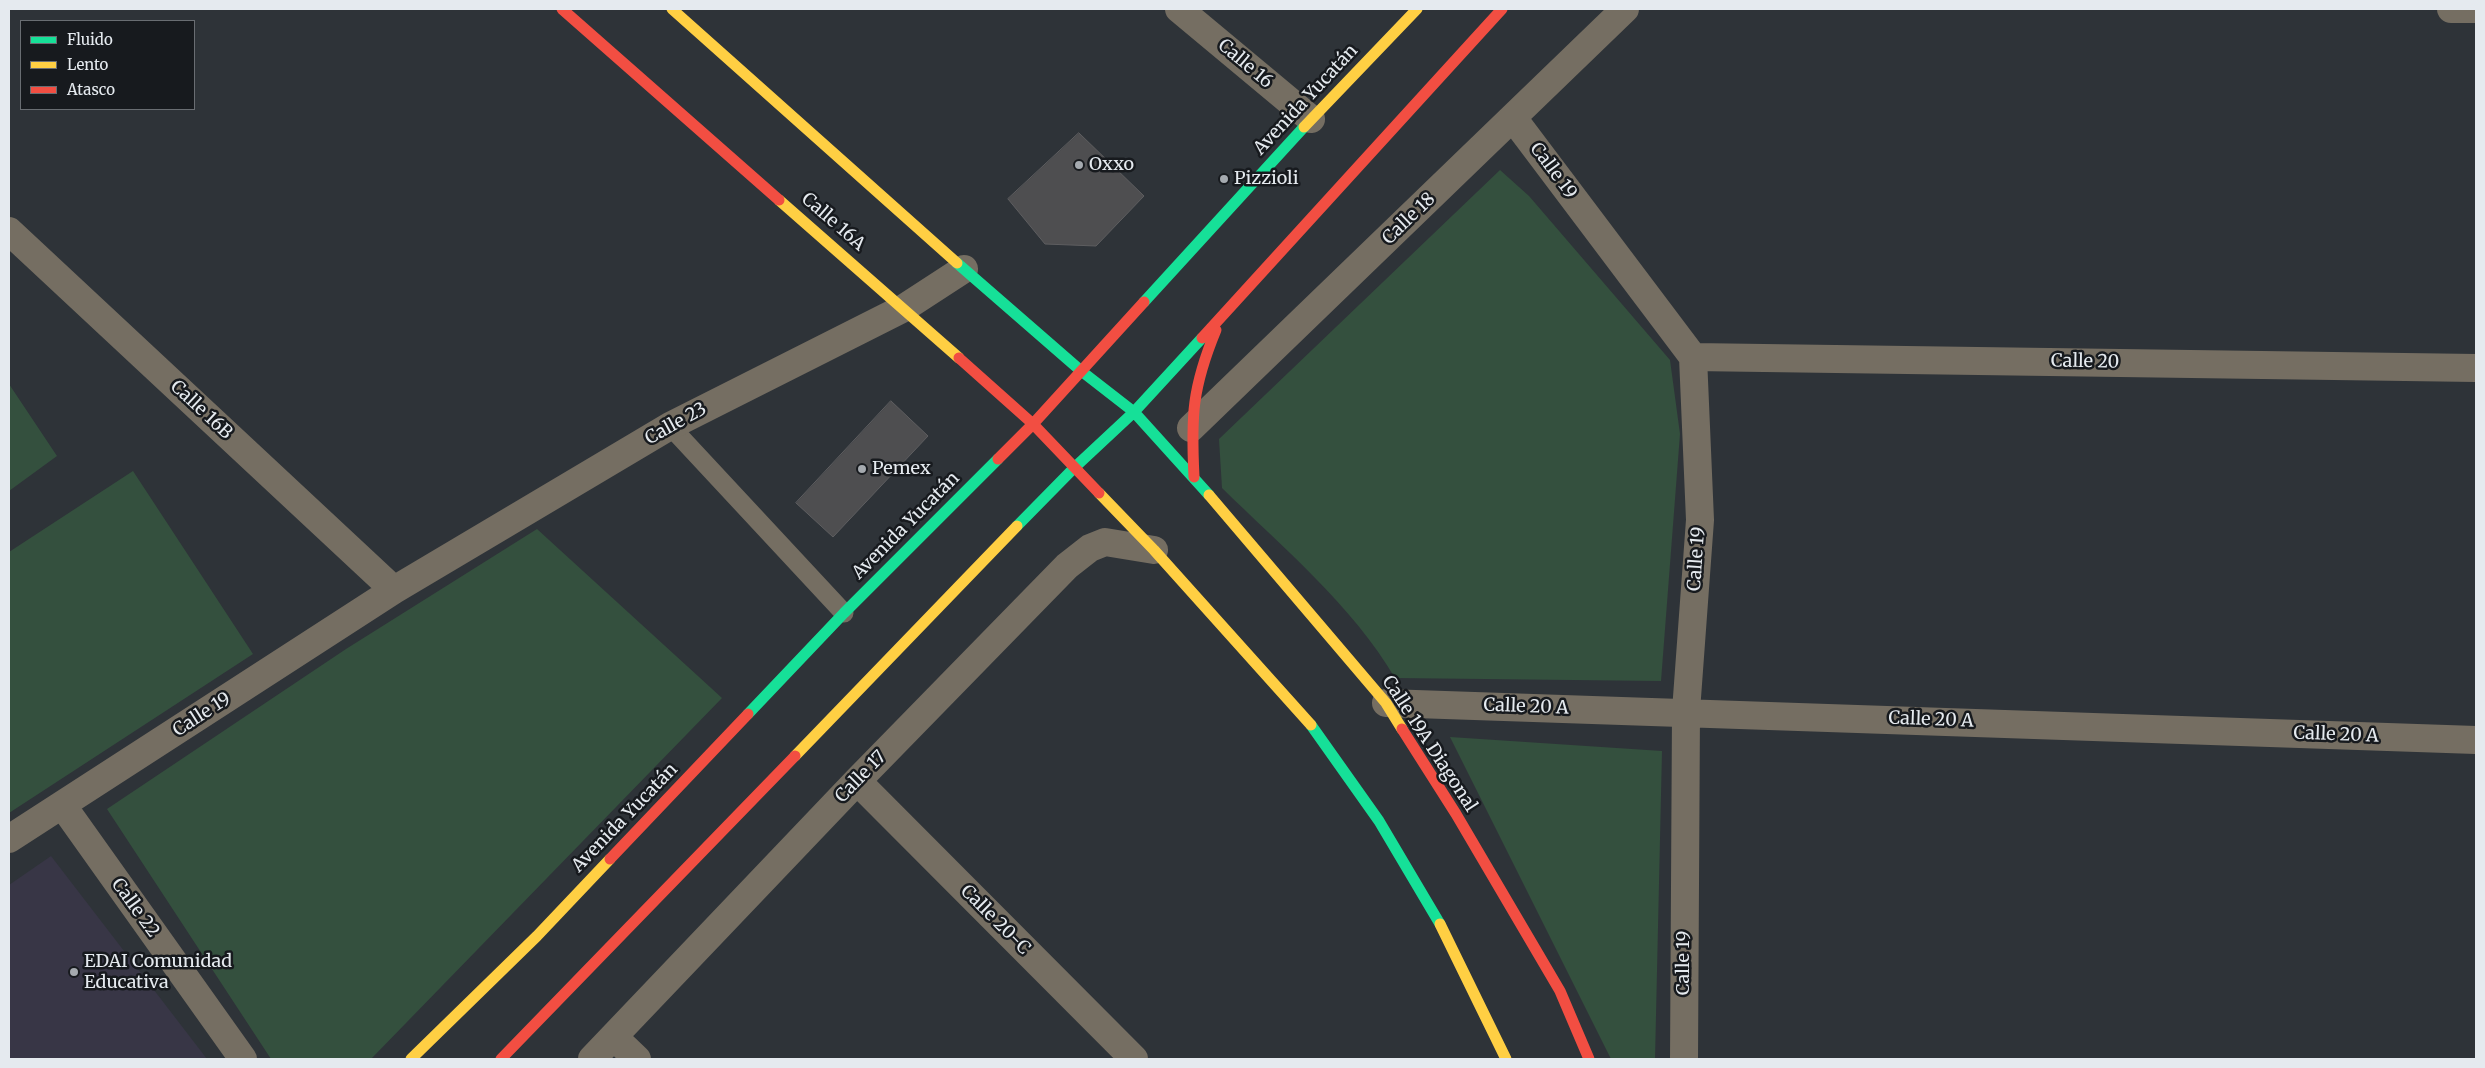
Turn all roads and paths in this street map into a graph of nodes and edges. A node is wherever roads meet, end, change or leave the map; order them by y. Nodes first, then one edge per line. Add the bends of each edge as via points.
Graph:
1 (562, 9) edge
2 (672, 9) edge
3 (1179, 9) edge
4 (1417, 9) edge
5 (1502, 9) edge
6 (1625, 9) edge
7 (2451, 9) edge
8 (2476, 9) edge
9 (1513, 118) junction
10 (1311, 119) junction
11 (9, 231) edge
12 (964, 269) junction
13 (904, 308) junction
14 (1223, 315) junction
15 (1694, 357) junction
16 (2476, 368) edge
17 (1080, 370) junction
18 (1134, 412) junction
19 (1033, 424) junction
20 (670, 426) junction
21 (1191, 428) junction
22 (1074, 468) junction
23 (1194, 477) junction
24 (1154, 550) junction
25 (394, 590) junction
26 (844, 613) junction
27 (1386, 703) junction
28 (1686, 712) junction
29 (2476, 740) edge
30 (857, 781) junction
31 (62, 806) junction
32 (9, 839) edge
33 (614, 1037) junction
34 (243, 1059) edge
35 (411, 1059) edge
36 (501, 1059) edge
37 (592, 1059) edge
38 (637, 1059) edge
39 (1134, 1059) edge
40 (1506, 1059) edge
41 (1589, 1059) edge
42 (1684, 1059) edge

1 - 13 main road, Calle 16A
2 - 12 main road
3 - 10 street, Calle 16
4 - 10 main road, Avenida Yucatán
5 - 14 main road
6 - 9 street, Calle 18
7 - 8 street
9 - 15 street, Calle 19
9 - 21 street, Calle 18
10 - 17 main road, Avenida Yucatán
11 - 25 street, Calle 16B
12 - 13 street, Calle 23
12 - 17 main road
13 - 19 main road, Calle 16A
13 - 20 street, Calle 23
14 - 18 main road
14 - 21 main road via 1194,393
15 - 16 street, Calle 20
15 - 28 street, Calle 19 via 1700,520
17 - 18 main road
17 - 19 main road, Avenida Yucatán
18 - 22 main road
18 - 23 main road, Calle 19A Diagonal
19 - 22 main road, Calle 16A
19 - 26 main road, Avenida Yucatán
20 - 25 street, Calle 23
20 - 26 lane
21 - 23 main road
22 - 24 main road
22 - 36 main road
23 - 27 main road, Calle 19A Diagonal
24 - 30 street, Calle 17 via 1105,542 1090,548 1072,562
24 - 40 main road via 1307,719 1379,821 1444,933
25 - 31 street, Calle 19
26 - 35 main road, Avenida Yucatán via 538,936
27 - 28 street, Calle 20 A
27 - 41 main road, Calle 19A Diagonal via 1456,814 1560,991
28 - 29 street, Calle 20 A
28 - 42 street, Calle 19
30 - 33 street, Calle 17
30 - 39 street, Calle 20-C
31 - 32 street, Calle 19
31 - 34 street, Calle 22
33 - 37 street, Calle 17
33 - 38 street

